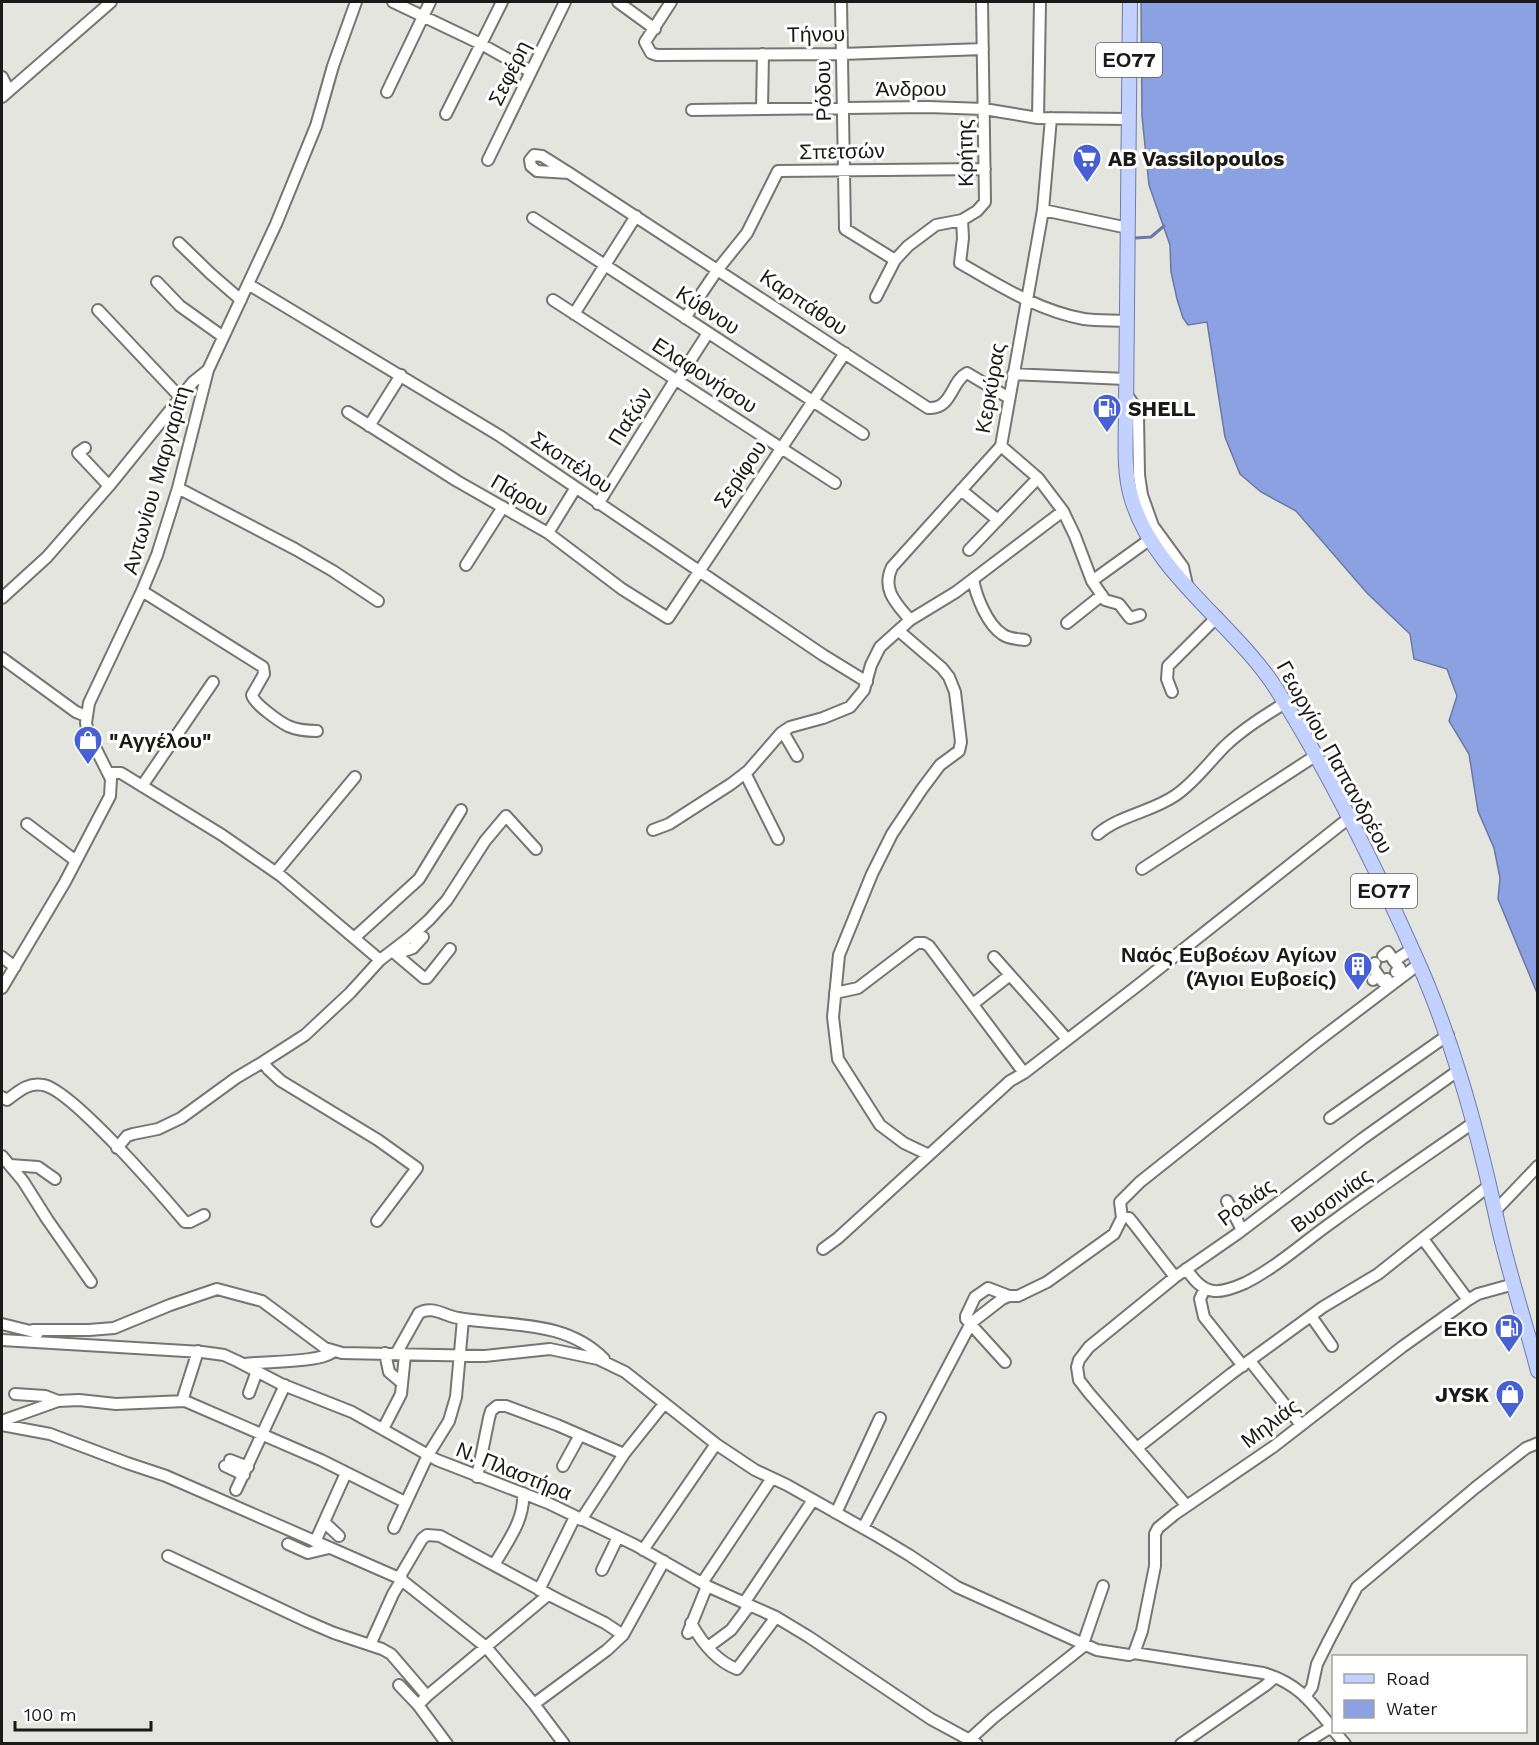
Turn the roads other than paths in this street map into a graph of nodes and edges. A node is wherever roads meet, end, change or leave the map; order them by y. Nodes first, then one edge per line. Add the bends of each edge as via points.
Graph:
1 (111, 2) edge
2 (356, 2) edge
3 (393, 2) edge
4 (430, 2) edge
5 (502, 2) edge
6 (565, 2) edge
7 (618, 2) edge
8 (671, 2) edge
9 (841, 2) edge
10 (982, 2) edge
11 (1040, 2) edge
12 (1130, 2) edge
13 (423, 15) junction
14 (655, 29) junction
15 (481, 44) junction
16 (983, 49) junction
17 (763, 54) junction
18 (842, 54) junction
19 (531, 72) junction
20 (2, 77) edge
21 (387, 92) dead end
22 (5, 94) edge
23 (843, 108) junction
24 (762, 109) junction
25 (984, 109) junction
26 (692, 110) dead end
27 (446, 114) dead end
28 (1038, 118) junction
29 (1051, 118) junction
30 (1128, 119) junction
31 (488, 160) dead end
32 (985, 169) junction
33 (843, 170) junction
34 (569, 173) dead end
35 (1043, 210) junction
36 (636, 216) junction
37 (533, 218) dead end
38 (962, 220) junction
39 (1128, 228) junction
40 (179, 243) dead end
41 (895, 260) junction
42 (604, 265) junction
43 (718, 269) junction
44 (157, 282) dead end
45 (248, 284) junction
46 (876, 297) dead end
47 (241, 300) junction
48 (553, 300) dead end
49 (1026, 301) junction
50 (98, 310) dead end
51 (574, 314) junction
52 (685, 318) junction
53 (1127, 321) junction
54 (708, 333) junction
55 (222, 336) junction
56 (845, 353) junction
57 (208, 370) junction
58 (1013, 374) junction
59 (401, 375) junction
60 (676, 380) junction
61 (1126, 380) junction
62 (1126, 394) junction
63 (180, 397) junction
64 (1009, 398) junction
65 (812, 401) junction
66 (348, 412) dead end
67 (369, 426) junction
68 (863, 434) dead end
69 (1001, 446) junction
70 (85, 448) dead end
71 (781, 448) junction
72 (1038, 478) junction
73 (835, 483) dead end
74 (109, 486) junction
75 (178, 488) junction
76 (575, 489) junction
77 (961, 490) junction
78 (598, 504) junction
79 (502, 507) junction
80 (1062, 511) junction
81 (998, 520) junction
82 (548, 533) junction
83 (1149, 540) junction
84 (969, 550) dead end
85 (466, 565) dead end
86 (699, 572) junction
87 (972, 579) junction
88 (1092, 581) junction
89 (1187, 585) junction
90 (142, 591) junction
91 (1102, 595) junction
92 (2, 597) edge
93 (378, 601) dead end
94 (1140, 615) dead end
95 (1217, 617) junction
96 (668, 618) joint
97 (910, 620) junction
98 (1067, 623) dead end
99 (898, 632) junction
100 (1025, 640) dead end
101 (2, 658) edge
102 (213, 682) dead end
103 (867, 682) junction
104 (1172, 692) dead end
105 (1285, 703) junction
106 (86, 716) junction
107 (317, 731) dead end
108 (783, 732) junction
109 (797, 756) dead end
110 (1316, 756) junction
111 (109, 773) junction
112 (745, 773) junction
113 (355, 777) dead end
114 (142, 786) junction
115 (461, 810) dead end
116 (1349, 818) junction
117 (27, 824) dead end
118 (653, 830) dead end
119 (1098, 834) dead end
120 (778, 839) dead end
121 (536, 849) dead end
122 (76, 861) junction
123 (1142, 869) dead end
124 (276, 872) junction
125 (354, 938) junction
126 (423, 938) dead end
127 (450, 949) dead end
128 (1412, 949) junction
129 (394, 952) junction
130 (2, 957) edge
131 (994, 957) dead end
132 (380, 960) junction
133 (1419, 964) junction
134 (15, 967) junction
135 (1386, 973) junction
136 (1010, 975) junction
137 (2, 988) edge
138 (835, 993) junction
139 (973, 1004) junction
140 (1448, 1035) junction
141 (1066, 1039) junction
142 (263, 1062) junction
143 (1459, 1070) junction
144 (1024, 1073) junction
145 (3, 1101) edge
146 (1330, 1118) dead end
147 (1473, 1123) junction
148 (117, 1148) junction
149 (929, 1155) junction
150 (2, 1156) edge
151 (10, 1165) junction
152 (1538, 1166) edge
153 (55, 1179) dead end
154 (1490, 1185) junction
155 (1227, 1201) dead end
156 (1495, 1210) junction
157 (204, 1215) dead end
158 (1122, 1216) junction
159 (377, 1221) dead end
160 (1242, 1230) junction
161 (1423, 1239) junction
162 (823, 1249) dead end
163 (1186, 1269) junction
164 (1175, 1277) junction
165 (91, 1282) dead end
166 (1514, 1284) junction
167 (1205, 1288) junction
168 (1009, 1296) junction
169 (1468, 1300) junction
170 (1311, 1316) junction
171 (463, 1319) junction
172 (971, 1323) junction
173 (2, 1324) edge
174 (33, 1330) junction
175 (2, 1340) edge
176 (60, 1343) junction
177 (1332, 1346) dead end
178 (198, 1351) junction
179 (334, 1352) junction
180 (396, 1354) junction
181 (460, 1356) junction
182 (1005, 1362) dead end
183 (608, 1363) junction
184 (1247, 1363) junction
185 (245, 1364) junction
186 (257, 1371) junction
187 (1538, 1371) edge
188 (402, 1383) junction
189 (285, 1385) junction
190 (249, 1393) dead end
191 (15, 1394) dead end
192 (58, 1401) junction
193 (182, 1401) junction
194 (664, 1404) junction
195 (880, 1418) dead end
196 (2, 1423) edge
197 (1301, 1425) junction
198 (383, 1429) junction
199 (580, 1435) junction
200 (262, 1436) junction
201 (1538, 1443) edge
202 (716, 1444) junction
203 (1137, 1448) junction
204 (624, 1454) junction
205 (428, 1455) junction
206 (227, 1463) dead end
207 (563, 1466) dead end
208 (246, 1471) junction
209 (346, 1473) junction
210 (477, 1477) junction
211 (772, 1478) junction
212 (236, 1490) dead end
213 (523, 1492) junction
214 (813, 1500) junction
215 (405, 1502) junction
216 (1187, 1506) junction
217 (836, 1513) junction
218 (578, 1519) junction
219 (324, 1522) junction
220 (394, 1528) dead end
221 (862, 1528) junction
222 (339, 1536) dead end
223 (618, 1537) junction
224 (288, 1544) dead end
225 (644, 1550) junction
226 (311, 1551) junction
227 (168, 1556) dead end
228 (664, 1561) junction
229 (494, 1565) junction
230 (602, 1570) dead end
231 (401, 1578) junction
232 (705, 1584) junction
233 (1103, 1586) dead end
234 (543, 1592) junction
235 (747, 1605) junction
236 (776, 1617) junction
237 (623, 1635) junction
238 (370, 1645) junction
239 (1084, 1645) junction
240 (486, 1647) junction
241 (708, 1647) junction
242 (1134, 1653) junction
243 (1275, 1677) junction
244 (399, 1685) dead end
245 (427, 1696) junction
246 (1305, 1697) junction
247 (534, 1704) junction
248 (418, 1705) junction
249 (1332, 1728) edge
250 (1332, 1730) edge
251 (966, 1740) edge
252 (447, 1743) edge
253 (564, 1743) edge
254 (1181, 1743) edge
255 (1304, 1743) edge

1 - 22 street
2 - 45 street, Αντωνίου Μαργαρίτη via 316,126
3 - 13 street
4 - 13 street
5 - 15 street
6 - 19 street, Σεφέρη
7 - 14 street
8 - 14 street
9 - 18 street, Ρόδου
10 - 16 street, Κρήτης
11 - 28 street
12 - 30 main road, Γεωργίου Παπανδρέου / ΕΟ77
13 - 15 street
13 - 21 street
14 - 17 street, Τήνου via 645,42 651,53 657,55
15 - 19 street
15 - 27 street
16 - 18 street, Τήνου
16 - 25 street, Κρήτης
17 - 18 street, Τήνου
17 - 24 street
18 - 23 street, Ρόδου
19 - 31 street, Σεφέρη
20 - 22 street
23 - 24 street, Άνδρου
23 - 25 street, Άνδρου
23 - 33 street, Ρόδου
24 - 26 street, Άνδρου
25 - 28 street, Άνδρου
25 - 32 street, Κρήτης
28 - 29 street, Άνδρου
29 - 30 street, Άνδρου
29 - 35 street, Κερκύρας
30 - 39 main road, Γεωργίου Παπανδρέου / ΕΟ77
32 - 33 street, Σπετσών
32 - 38 street, Κρήτης via 985,202
33 - 41 street, Ρόδου via 845,229
33 - 43 street, Σπετσών via 777,172 747,234
34 - 36 street, Καρπάθου
35 - 39 street
35 - 49 street, Κερκύρας
36 - 42 street
36 - 43 street, Καρπάθου
37 - 42 street, Κύθνου
38 - 41 street via 936,225
38 - 49 street via 960,263
39 - 53 main road, Γεωργίου Παπανδρέου / ΕΟ77
40 - 47 street
41 - 46 street
42 - 51 street
42 - 52 street, Κύθνου
43 - 52 street
43 - 56 street, Καρπάθου
44 - 55 street via 180,306
45 - 47 street, Αντωνίου Μαργαρίτη
45 - 59 street, Σκοπέλου
47 - 55 street, Αντωνίου Μαργαρίτη
48 - 51 street, Ελαφονήσου
49 - 53 street via 1086,320
49 - 58 street, Κερκύρας
50 - 63 street
51 - 60 street, Ελαφονήσου
52 - 54 street, Κύθνου
53 - 61 main road, Γεωργίου Παπανδρέου / ΕΟ77
54 - 60 street, Παξών
54 - 65 street, Κύθνου
55 - 57 street, Αντωνίου Μαργαρίτη
56 - 64 street, Καρπάθου via 928,408 947,399 967,373
56 - 65 street, Σερίφου
57 - 63 street
57 - 75 street, Αντωνίου Μαργαρίτη
58 - 61 street
58 - 64 street, Κερκύρας
59 - 67 street
59 - 76 street, Σκοπέλου via 500,436
60 - 71 street, Ελαφονήσου
60 - 78 street, Παξών
61 - 62 main road, Γεωργίου Παπανδρέου / ΕΟ77
62 - 83 main road, Γεωργίου Παπανδρέου / ΕΟ77 via 1128,482
62 - 89 street via 1138,415 1142,495 1153,526 1183,567
63 - 74 street
64 - 69 street, Κερκύρας
65 - 68 street, Κύθνου
65 - 71 street, Σερίφου
66 - 67 street, Πάρου
67 - 79 street, Πάρου
69 - 72 street
69 - 77 street, Κερκύρας
70 - 74 street via 78,453
71 - 73 street, Ελαφονήσου
71 - 86 street, Σερίφου
72 - 80 street
72 - 81 street
74 - 92 street via 47,557
75 - 90 street, Αντωνίου Μαργαρίτη
75 - 93 street via 316,561
76 - 78 street, Σκοπέλου
76 - 82 street
77 - 81 street
77 - 97 street, Κερκύρας via 890,572 891,596
78 - 86 street, Σκοπέλου
79 - 82 street, Πάρου
79 - 85 street
80 - 87 street
80 - 88 street
81 - 84 street
82 - 96 street, Πάρου
83 - 88 street
83 - 89 main road, Γεωργίου Παπανδρέου / ΕΟ77
86 - 96 street, Σερίφου
86 - 103 street, Σκοπέλου
87 - 97 street
87 - 100 street via 981,606 999,632
88 - 91 street
89 - 95 main road, Γεωργίου Παπανδρέου / ΕΟ77
90 - 106 street, Αντωνίου Μαργαρίτη
90 - 107 street via 262,667 264,674 252,695 255,702 288,726
91 - 94 street via 1105,600 1119,604 1130,618
91 - 98 street
95 - 104 street via 1168,666
95 - 105 main road, Γεωργίου Παπανδρέου / ΕΟ77 via 1260,665
97 - 99 street
99 - 103 street via 880,647
99 - 138 street via 949,677 955,692 961,742 959,751 940,765 922,789 887,844 839,956
101 - 106 street
102 - 114 street
103 - 108 street via 850,707
105 - 110 main road, Γεωργίου Παπανδρέου / ΕΟ77
105 - 119 street via 1240,734 1187,787 1108,825
106 - 111 street via 88,734
108 - 109 street
108 - 112 street
110 - 116 main road, Γεωργίου Παπανδρέου / ΕΟ77
110 - 123 street
111 - 114 street via 120,773
111 - 122 street via 110,796
112 - 118 street via 680,817
112 - 120 street
113 - 124 street
114 - 124 street
115 - 125 street via 419,879
116 - 128 main road, Γεωργίου Παπανδρέου / ΕΟ77
116 - 141 street
117 - 122 street
121 - 129 street via 506,816 447,900
122 - 134 street
124 - 125 street
125 - 132 street
126 - 129 street via 413,948
127 - 129 street via 427,978
128 - 133 main road, Γεωργίου Παπανδρέου / ΕΟ77
128 - 135 street
129 - 132 street
130 - 134 street
131 - 136 street
132 - 142 street via 313,1028
133 - 140 main road, Γεωργίου Παπανδρέου / ΕΟ77
133 - 158 street via 1140,1182 1120,1202
134 - 137 street
135 - 135 street via 1388,952 1372,966
136 - 139 street
136 - 141 street
138 - 139 street via 858,988 917,943 924,943
138 - 149 street via 833,1017 838,1059 880,1125
139 - 144 street
140 - 143 main road, Γεωργίου Παπανδρέου / ΕΟ77
140 - 146 street
141 - 144 street
142 - 148 street via 181,1118 158,1129 127,1136
142 - 159 street via 281,1081 417,1168
143 - 147 main road, Γεωργίου Παπανδρέου / ΕΟ77
143 - 160 street, Ροδιάς
144 - 149 street via 1010,1081
145 - 148 street via 32,1084 53,1087
147 - 154 main road, Γεωργίου Παπανδρέου / ΕΟ77
147 - 167 street, Βυσσινίας via 1270,1268 1225,1290
148 - 157 street via 185,1222
149 - 162 street
150 - 151 street
151 - 153 street via 38,1167
151 - 165 street
152 - 156 street
154 - 156 main road, Γεωργίου Παπανδρέου / ΕΟ77
154 - 161 street
155 - 160 street
156 - 166 main road, Γεωργίου Παπανδρέου / ΕΟ77
158 - 164 street via 1129,1218
158 - 168 street via 1114,1234 1083,1257 1030,1292
160 - 163 street, Ροδιάς
161 - 169 street
161 - 170 street via 1378,1274
163 - 164 street, Ροδιάς
163 - 167 street
164 - 203 street, Ροδιάς via 1083,1354 1077,1367 1080,1380
166 - 169 street, Μηλιάς
166 - 187 main road, Γεωργίου Παπανδρέου / ΕΟ77
167 - 184 street via 1200,1299 1204,1317
168 - 172 street
168 - 172 street via 988,1288 982,1292 968,1307 966,1319
169 - 197 street, Μηλιάς
170 - 177 street
170 - 184 street
171 - 180 street via 424,1310
171 - 181 street
171 - 183 street via 550,1329 589,1346
172 - 182 street
172 - 221 street
173 - 174 street
174 - 176 street
174 - 179 street via 114,1328 217,1289 262,1301
175 - 176 street, Ν. Πλαστήρα
176 - 178 street, Ν. Πλαστήρα
178 - 185 street, Ν. Πλαστήρα via 224,1355
178 - 193 street
179 - 180 street
179 - 185 street via 315,1358
180 - 181 street
180 - 188 street
180 - 188 street via 389,1372
181 - 183 street via 550,1349
181 - 205 street via 449,1421
183 - 194 street
184 - 197 street
184 - 203 street
185 - 186 street, Ν. Πλαστήρα
186 - 189 street, Ν. Πλαστήρα
186 - 190 street
188 - 198 street via 396,1406
189 - 198 street, Ν. Πλαστήρα
189 - 200 street
191 - 192 street
192 - 193 street
192 - 196 street
193 - 200 street
194 - 202 street
194 - 204 street
195 - 217 street
196 - 226 street via 50,1434 244,1508
197 - 216 street, Μηλιάς
198 - 205 street, Ν. Πλαστήρα
199 - 204 street
199 - 207 street
199 - 210 street via 506,1406 494,1407
200 - 208 street
200 - 209 street
201 - 246 street via 1475,1488 1357,1587 1317,1664 1312,1687
202 - 211 street
202 - 225 street
203 - 216 street
204 - 218 street
205 - 210 street, Ν. Πλαστήρα
205 - 215 street
206 - 208 street
208 - 212 street
209 - 215 street
209 - 219 street
210 - 213 street, Ν. Πλαστήρα
211 - 214 street
211 - 232 street
213 - 218 street, Ν. Πλαστήρα
213 - 229 street via 521,1515
214 - 217 street
214 - 235 street
215 - 220 street
216 - 242 street, Μηλιάς via 1155,1534 1155,1566
217 - 221 street
218 - 223 street, Ν. Πλαστήρα
218 - 234 street
219 - 222 street
219 - 226 street
221 - 239 street via 957,1587
223 - 225 street, Ν. Πλαστήρα
223 - 230 street
224 - 226 street via 303,1552
225 - 228 street, Ν. Πλαστήρα
226 - 231 street via 329,1548
227 - 238 street via 306,1621
228 - 232 street, Ν. Πλαστήρα
228 - 237 street
229 - 231 street via 440,1536 427,1535 412,1554
229 - 234 street
231 - 238 street
231 - 240 street
232 - 235 street, Ν. Πλαστήρα
232 - 241 street via 690,1628
233 - 239 street
234 - 237 street
234 - 240 street
235 - 236 street, Ν. Πλαστήρα
235 - 241 street via 731,1630
236 - 241 street via 737,1669 720,1660
236 - 251 street, Ν. Πλαστήρα
237 - 247 street
238 - 245 street via 391,1654
239 - 242 street via 1107,1652
239 - 251 street
240 - 245 street
240 - 247 street
242 - 243 street
243 - 246 street via 1290,1683
243 - 254 street
244 - 248 street
245 - 248 street
246 - 249 street
247 - 253 street
248 - 252 street
250 - 255 street

